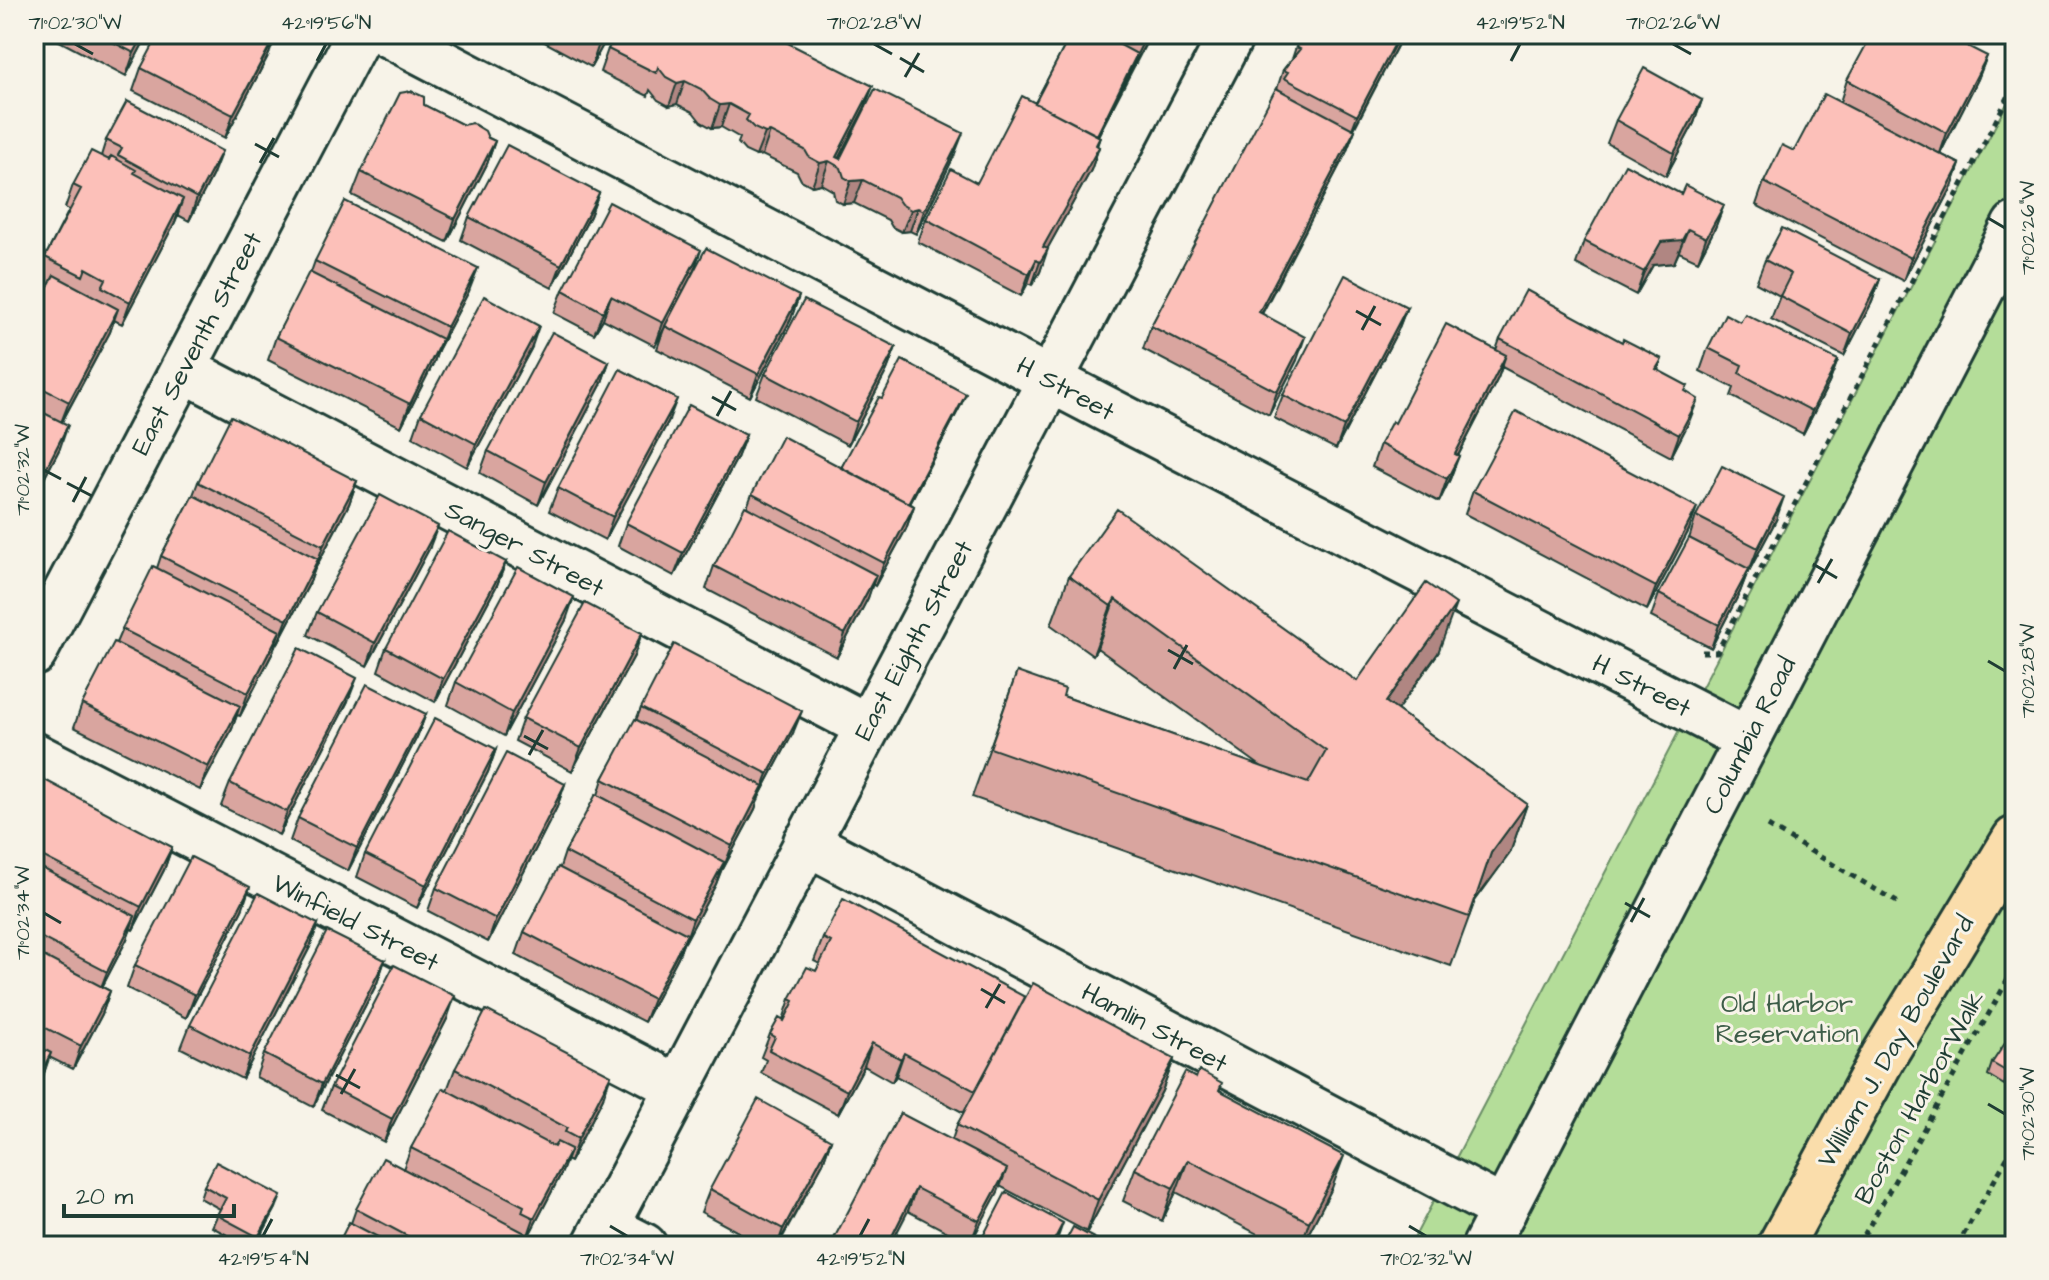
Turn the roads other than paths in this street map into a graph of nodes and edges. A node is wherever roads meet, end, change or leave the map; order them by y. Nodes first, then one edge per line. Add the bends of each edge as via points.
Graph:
1 (359, 34) edge
2 (387, 34) edge
3 (1232, 34) edge
4 (2015, 225) edge
5 (183, 369) junction
6 (1051, 379) junction
7 (34, 653) edge
8 (867, 726) junction
9 (1747, 739) junction
10 (34, 755) edge
11 (2015, 839) edge
12 (806, 842) junction
13 (678, 1087) junction
14 (1494, 1228) edge
15 (600, 1236) edge
16 (644, 1246) edge
17 (1780, 1246) edge

1 - 5 street, East Seventh Street
2 - 6 street, H Street
3 - 6 street, East Eighth Street
4 - 9 street, Columbia Road
5 - 7 street, East Seventh Street
5 - 8 street, Sanger Street
6 - 8 street, East Eighth Street
6 - 9 street, H Street
8 - 12 street, East Eighth Street
9 - 14 street, Columbia Road
10 - 13 street, Winfield Street
11 - 17 main road, William J. Day Boulevard via 1883,1057
12 - 13 street, East Eighth Street
12 - 14 street, Hamlin Street
13 - 15 street, East Eighth Street
15 - 16 street

